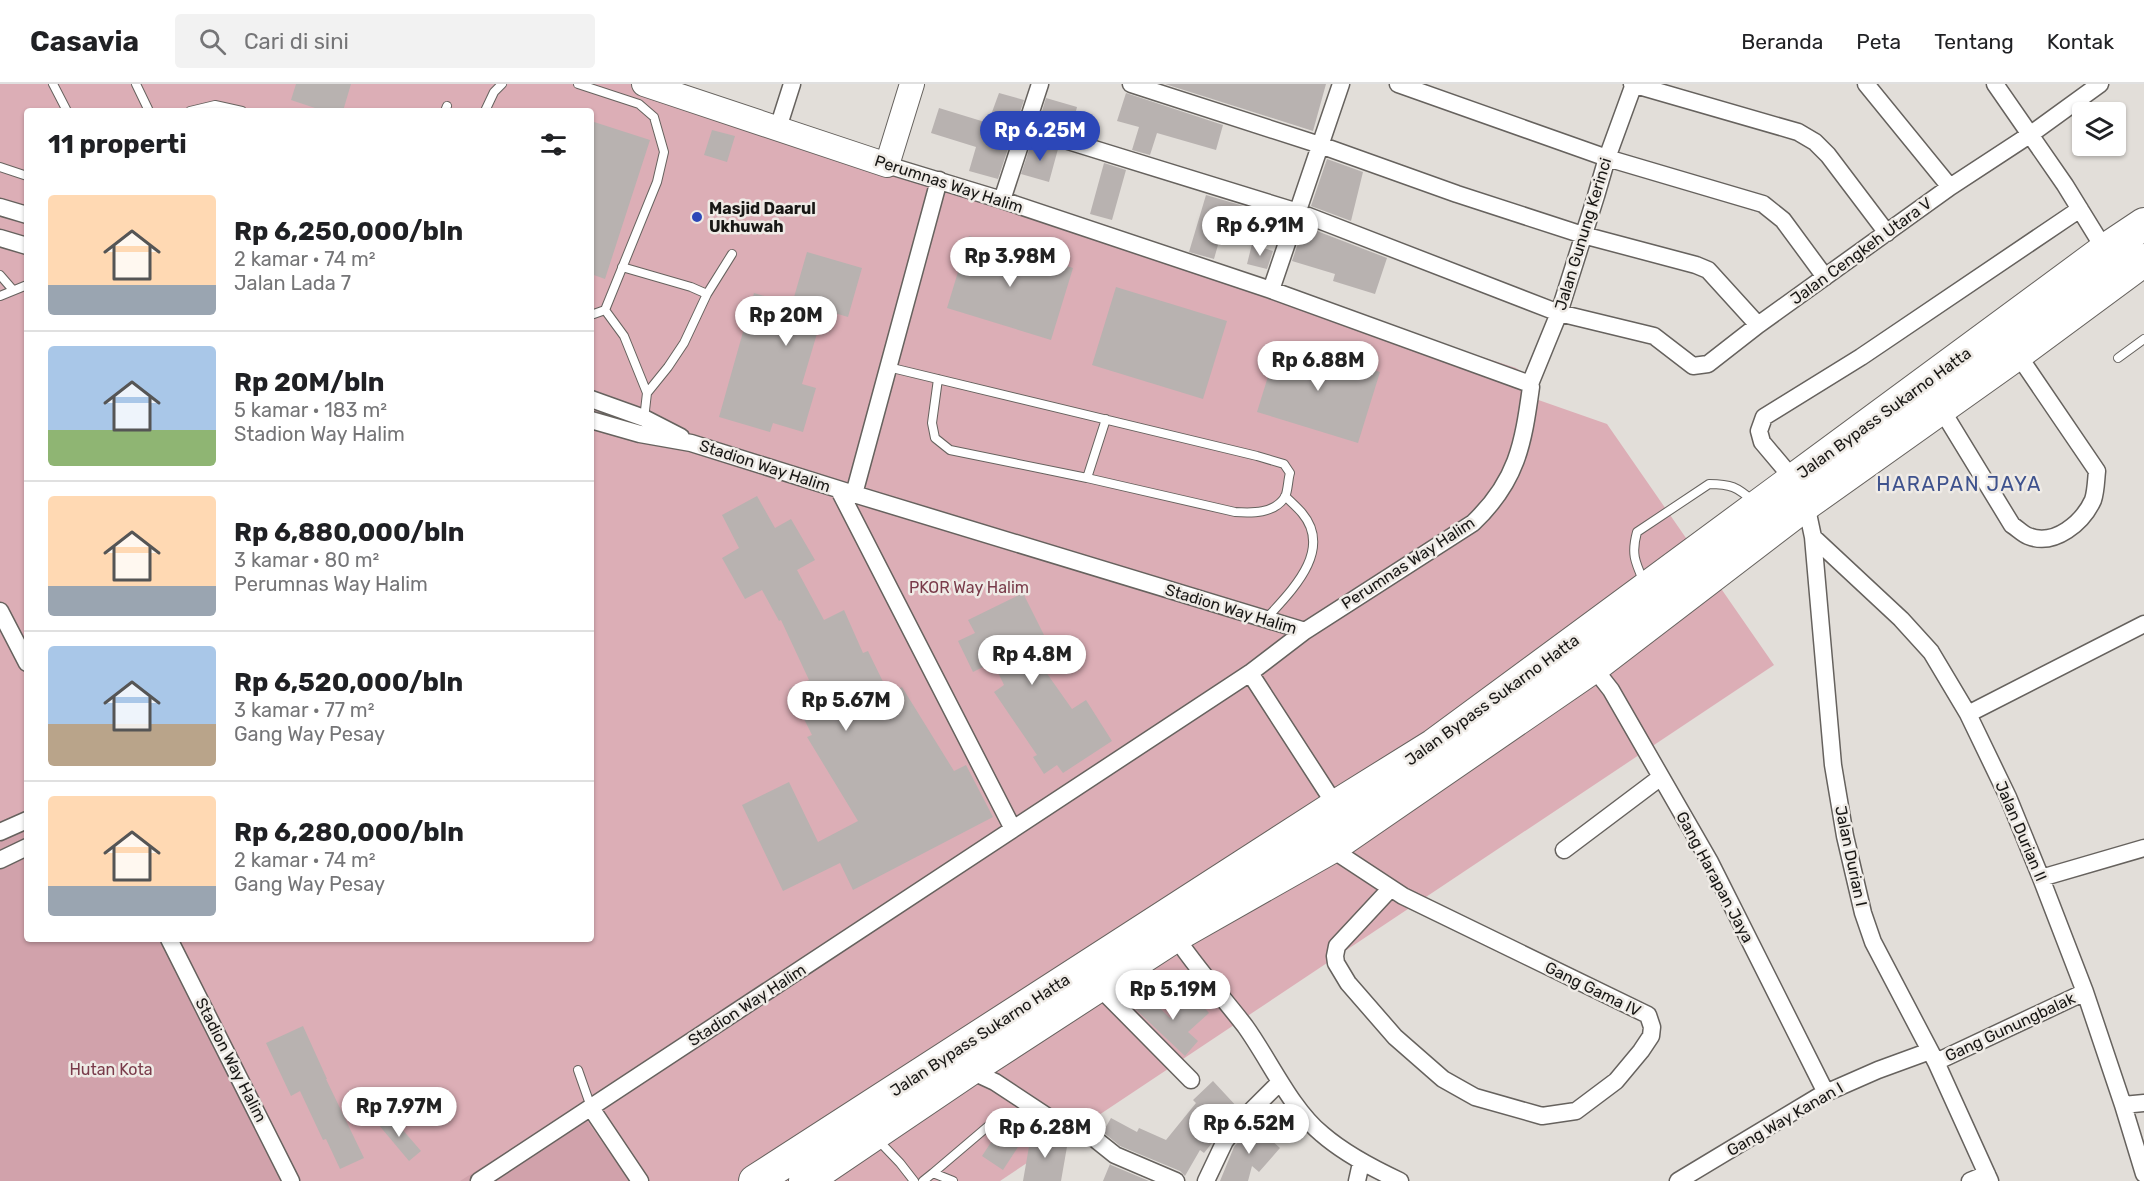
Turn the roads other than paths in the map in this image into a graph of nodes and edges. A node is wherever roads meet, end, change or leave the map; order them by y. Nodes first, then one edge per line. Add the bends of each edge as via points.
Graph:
1 (53, 84) edge
2 (136, 84) edge
3 (502, 84) edge
4 (578, 84) edge
5 (644, 84) edge
6 (792, 84) edge
7 (912, 84) edge
8 (1040, 84) edge
9 (1131, 84) edge
10 (1341, 84) edge
11 (1398, 84) edge
12 (1633, 84) edge
13 (1866, 84) edge
14 (1995, 84) edge
15 (2100, 84) edge
16 (65, 108) edge
17 (148, 108) edge
18 (202, 108) edge
19 (228, 108) edge
20 (486, 108) edge
21 (778, 128) junction
22 (1026, 129) junction
23 (2031, 134) junction
24 (1320, 145) junction
25 (1607, 158) junction
26 (887, 165) junction
27 (0, 167) edge
28 (24, 175) edge
29 (939, 180) junction
30 (1950, 187) junction
31 (1002, 200) junction
32 (0, 207) edge
33 (2080, 208) junction
34 (1298, 212) junction
35 (24, 214) edge
36 (2144, 224) edge
37 (1887, 233) junction
38 (1583, 235) junction
39 (0, 238) edge
40 (24, 245) edge
41 (2105, 250) junction
42 (732, 254) dead end
43 (2144, 261) edge
44 (622, 267) junction
45 (0, 274) edge
46 (1825, 277) junction
47 (24, 286) edge
48 (2056, 286) junction
49 (13, 290) junction
50 (1271, 290) junction
51 (707, 294) junction
52 (0, 296) edge
53 (2078, 309) junction
54 (605, 310) junction
55 (1558, 313) junction
56 (594, 314) edge
57 (1758, 325) junction
58 (1999, 328) junction
59 (2144, 339) edge
60 (2017, 354) junction
61 (2118, 358) dead end
62 (888, 367) junction
63 (938, 379) junction
64 (1530, 384) junction
65 (648, 393) junction
66 (594, 401) edge
67 (1940, 407) junction
68 (1106, 419) junction
69 (594, 420) edge
70 (642, 426) junction
71 (1087, 478) junction
72 (847, 492) junction
73 (1800, 492) junction
74 (1285, 496) junction
75 (1758, 505) junction
76 (1814, 537) junction
77 (1647, 588) junction
78 (0, 611) edge
79 (1266, 619) junction
80 (2144, 624) edge
81 (1305, 631) junction
82 (24, 657) edge
83 (1593, 667) junction
84 (1250, 673) junction
85 (1968, 714) junction
86 (1660, 777) junction
87 (1336, 806) junction
88 (24, 821) edge
89 (1014, 829) junction
90 (0, 832) edge
91 (1330, 848) junction
92 (2144, 848) edge
93 (24, 849) edge
94 (1564, 850) dead end
95 (0, 860) edge
96 (2041, 878) junction
97 (1391, 888) junction
98 (1175, 936) junction
99 (171, 942) edge
100 (1098, 986) junction
101 (2085, 992) junction
102 (1933, 1057) junction
103 (578, 1070) dead end
104 (969, 1070) junction
105 (1191, 1080) dead end
106 (1280, 1082) junction
107 (1826, 1093) junction
108 (2144, 1103) edge
109 (2123, 1105) junction
110 (591, 1108) junction
111 (993, 1122) dead end
112 (872, 1135) junction
113 (1361, 1162) junction
114 (933, 1173) junction
115 (2144, 1174) edge
116 (1989, 1178) edge
117 (908, 1180) edge
118 (291, 1181) edge
119 (479, 1181) edge
120 (640, 1181) edge
121 (755, 1181) edge
122 (805, 1181) edge
123 (923, 1181) edge
124 (953, 1181) edge
125 (1176, 1181) edge
126 (1206, 1181) edge
127 (1357, 1181) edge
128 (1400, 1181) edge
129 (1678, 1181) edge
130 (1970, 1181) edge

1 - 16 lane
2 - 17 lane
3 - 20 lane
4 - 44 lane via 639,104 654,117 664,152 657,182
5 - 21 street, Perumnas Way Halim
6 - 21 street
7 - 26 street
8 - 22 street
9 - 24 street
10 - 24 street
11 - 25 street
12 - 25 street, Jalan Gunung Kerinci
12 - 37 street via 1798,132 1828,155
13 - 30 street
14 - 23 street
15 - 23 street, Jalan Cengkeh Utara V
18 - 19 lane
21 - 26 street, Perumnas Way Halim
22 - 31 street
22 - 34 street
23 - 30 street, Jalan Cengkeh Utara V
23 - 33 street
24 - 34 street
24 - 38 street
25 - 38 street, Jalan Gunung Kerinci
25 - 46 street via 1763,204 1783,220
26 - 29 street, Perumnas Way Halim
27 - 28 lane
29 - 31 street, Perumnas Way Halim
29 - 62 street, Stadion Way Halim
30 - 37 street, Jalan Cengkeh Utara V
31 - 50 street, Perumnas Way Halim
32 - 35 street
33 - 41 street
33 - 73 street via 1861,357 1764,417 1759,431 1762,442
34 - 50 street
34 - 55 street
36 - 41 highway, Jalan Bypass Sukarno Hatta
37 - 46 street, Jalan Cengkeh Utara V
38 - 55 street, Jalan Gunung Kerinci
38 - 57 street via 1708,270
39 - 40 street
41 - 48 highway, Jalan Bypass Sukarno Hatta
42 - 51 lane
43 - 53 highway, Jalan Bypass Sukarno Hatta
44 - 51 lane
44 - 54 lane
45 - 49 lane
46 - 57 street, Jalan Cengkeh Utara V
47 - 49 lane
48 - 53 highway
48 - 58 highway, Jalan Bypass Sukarno Hatta
49 - 52 lane
50 - 64 street, Perumnas Way Halim
51 - 65 lane via 684,343
53 - 60 highway, Jalan Bypass Sukarno Hatta
54 - 56 lane
54 - 65 lane via 624,336
55 - 57 street, Jalan Cengkeh Utara V via 1654,336 1693,366 1708,364
55 - 64 street, Jalan Gunung Kerinci
58 - 60 street
58 - 73 highway, Jalan Bypass Sukarno Hatta
59 - 61 lane
60 - 67 highway, Jalan Bypass Sukarno Hatta
60 - 67 street via 2097,471 2094,498 2080,521 2059,535 2040,538 2028,536 2012,525
62 - 63 lane
62 - 72 street, Stadion Way Halim
63 - 68 lane
63 - 71 lane via 932,423 935,438 951,450
64 - 81 street, Perumnas Way Halim via 1519,454 1492,505 1451,538
65 - 70 lane
66 - 70 street, Stadion Way Halim
67 - 73 highway, Jalan Bypass Sukarno Hatta
68 - 71 lane
68 - 74 lane via 1284,464 1290,472
69 - 70 street, Stadion Way Halim
70 - 72 street, Stadion Way Halim
71 - 74 lane via 1235,512 1270,509
72 - 79 street, Stadion Way Halim
72 - 89 street, Stadion Way Halim
73 - 75 highway, Jalan Bypass Sukarno Hatta
73 - 76 street, Jalan Durian I
73 - 83 highway, Jalan Bypass Sukarno Hatta
74 - 79 lane via 1304,515 1313,551 1302,577
75 - 77 highway, Jalan Bypass Sukarno Hatta
75 - 77 lane via 1737,488 1709,484 1637,532 1634,559
76 - 85 street, Jalan Durian II via 1901,619 1930,652
76 - 102 street, Jalan Durian I via 1833,765 1845,836 1873,942
77 - 87 highway, Jalan Bypass Sukarno Hatta via 1434,745
78 - 82 street
79 - 81 street, Stadion Way Halim
80 - 85 street
81 - 84 street, Stadion Way Halim
83 - 86 street, Gang Harapan Jaya via 1611,690
83 - 91 highway, Jalan Bypass Sukarno Hatta
84 - 87 street
84 - 89 street, Stadion Way Halim
85 - 96 street, Jalan Durian II
86 - 94 street
86 - 107 street, Gang Harapan Jaya via 1710,862
87 - 121 highway, Jalan Bypass Sukarno Hatta
88 - 90 street
89 - 110 street, Stadion Way Halim
91 - 97 street, Gang Gama IV
91 - 98 highway, Jalan Bypass Sukarno Hatta
92 - 96 street
93 - 95 street
96 - 101 street, Jalan Durian II
97 - 97 street, Gang Gama IV via 1648,1015 1651,1036 1616,1081 1576,1111 1542,1116 1475,1097 1443,1079 1395,1037 1336,963 1337,946
98 - 100 highway, Jalan Bypass Sukarno Hatta
98 - 106 street via 1246,1028
99 - 118 street, Stadion Way Halim
100 - 104 highway, Jalan Bypass Sukarno Hatta
100 - 105 street
101 - 102 street, Gang Gunungbalak
101 - 109 street, Jalan Durian II
102 - 107 street, Gang Way Kanan I via 1878,1070
102 - 116 street, Jalan Durian I
103 - 110 lane
104 - 112 highway, Jalan Bypass Sukarno Hatta
104 - 125 street via 995,1082 1057,1123 1095,1139 1115,1155
106 - 113 street via 1320,1133
106 - 126 street via 1225,1141
107 - 129 street, Gang Way Kanan I
108 - 109 street
109 - 115 street, Jalan Durian II
110 - 119 street, Stadion Way Halim
110 - 120 street
111 - 114 lane
112 - 117 lane via 900,1163
112 - 122 highway, Jalan Bypass Sukarno Hatta
113 - 127 street
113 - 128 street
114 - 123 lane
114 - 124 lane
116 - 130 street

